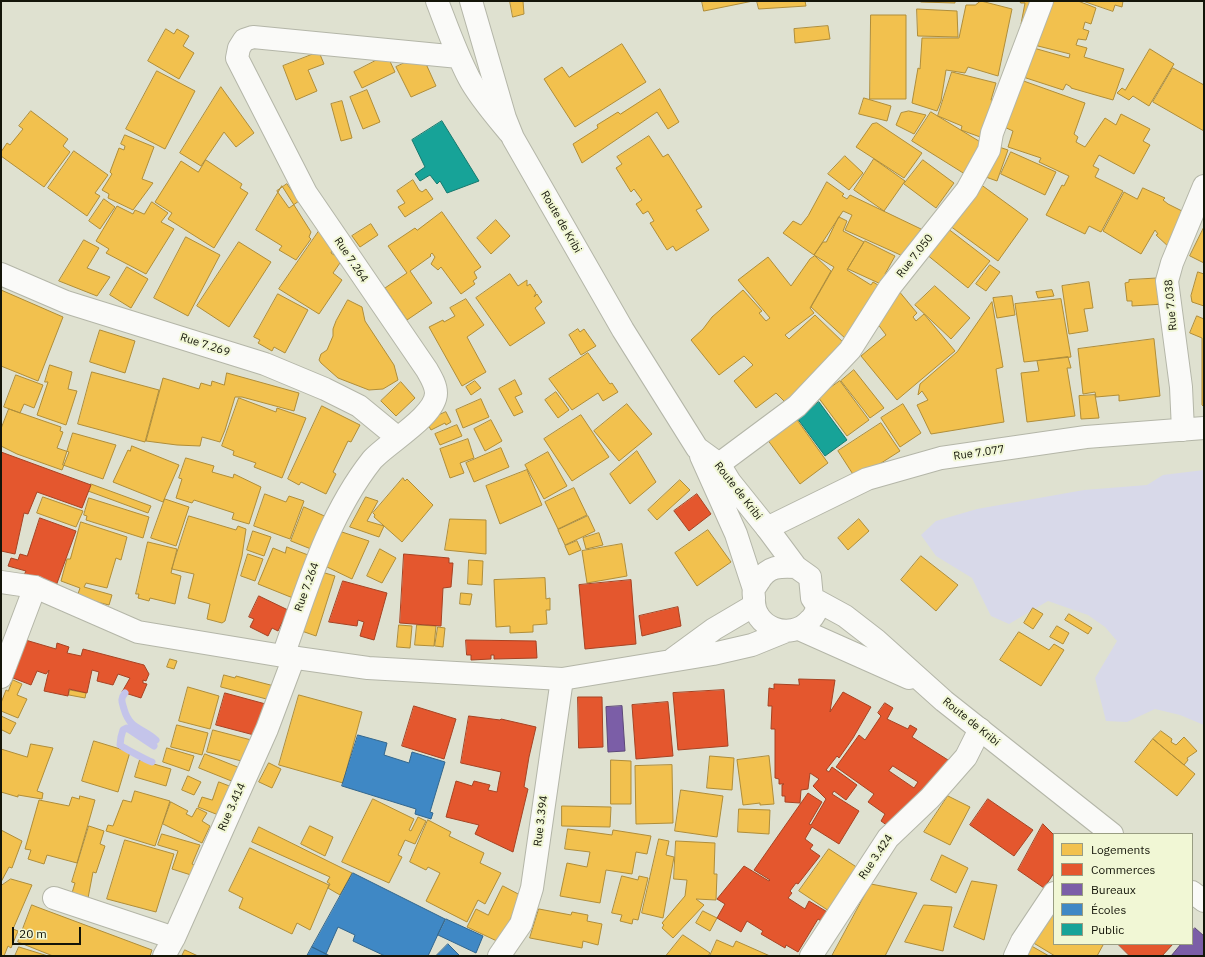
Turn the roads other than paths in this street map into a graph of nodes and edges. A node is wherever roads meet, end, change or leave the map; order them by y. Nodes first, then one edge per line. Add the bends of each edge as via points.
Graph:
1 (437, 1) edge
2 (471, 1) edge
3 (1042, 1) edge
4 (459, 57) junction
5 (513, 138) junction
6 (1204, 186) edge
7 (1, 274) edge
8 (1204, 428) edge
9 (1183, 430) junction
10 (398, 438) junction
11 (697, 448) junction
12 (719, 464) junction
13 (767, 528) junction
14 (796, 567) junction
15 (1, 582) edge
16 (35, 587) junction
17 (754, 598) junction
18 (812, 598) junction
19 (792, 630) junction
20 (288, 656) junction
21 (670, 661) junction
22 (1, 677) edge
23 (562, 679) junction
24 (944, 701) junction
25 (980, 729) junction
26 (1102, 831) edge
27 (1193, 893) edge
28 (1053, 894) edge
29 (54, 898) dead end
30 (1204, 901) edge
31 (169, 947) edge
32 (499, 956) edge
33 (811, 956) edge
34 (1015, 956) edge

1 - 4 street
2 - 5 street, Route de Kribi
3 - 12 street, Rue 7.050 via 992,133 989,150 967,190 890,287 850,350 797,406
4 - 5 street via 469,79
4 - 10 street, Rue 7.264 via 253,37 244,40 237,58 306,193 435,385 436,394 428,410
5 - 11 street, Route de Kribi via 623,330
6 - 9 street, Rue 7.038 via 1167,281 1181,387
7 - 10 street, Rue 7.269 via 66,302 265,364 359,406
8 - 9 street, Rue 7.077
9 - 13 street, Rue 7.077 via 1086,437 942,458 868,479
10 - 20 street, Rue 7.264 via 373,459 351,490 321,548
11 - 12 street, Route de Kribi
11 - 17 street via 736,534
12 - 13 street, Route de Kribi
13 - 14 street, Route de Kribi
14 - 17 street via 779,566 763,574
14 - 18 street, Route de Kribi via 810,577
15 - 16 street
16 - 20 street via 138,632
16 - 22 street
17 - 19 street via 759,619 770,628
17 - 21 street
18 - 19 street via 818,607 811,620
18 - 24 street, Route de Kribi via 845,616 876,640
19 - 21 street via 752,645
19 - 24 street via 906,676
20 - 23 street via 368,668
20 - 31 street, Rue 3.414 via 267,729
21 - 23 street
23 - 32 street, Rue 3.394 via 532,888 521,924
24 - 25 street, Route de Kribi
25 - 26 street, Route de Kribi
25 - 33 street, Rue 3.424 via 966,757 930,798 888,838
27 - 30 street
28 - 34 street
29 - 31 street

